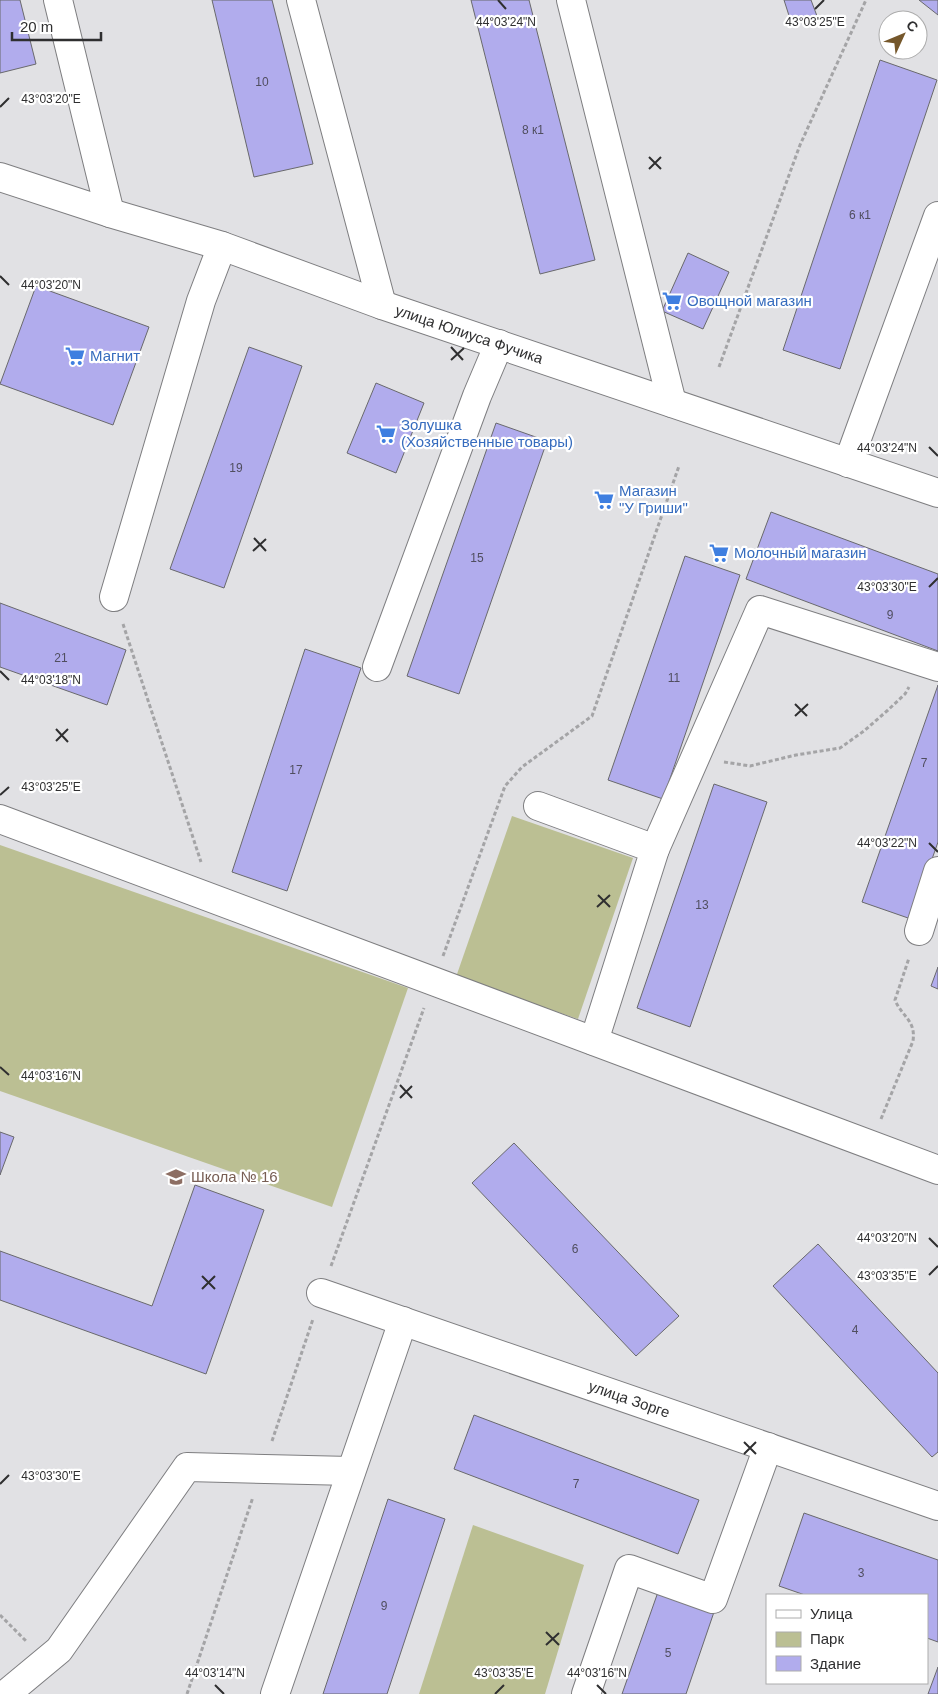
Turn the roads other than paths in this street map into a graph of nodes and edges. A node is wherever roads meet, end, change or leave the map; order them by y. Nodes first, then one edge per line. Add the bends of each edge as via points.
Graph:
1 (58, 0) edge
2 (301, 0) edge
3 (571, 0) edge
4 (0, 177) edge
5 (110, 213) junction
6 (938, 216) edge
7 (222, 246) junction
8 (382, 305) junction
9 (499, 344) junction
10 (672, 403) junction
11 (848, 463) junction
12 (938, 493) edge
13 (114, 597) road end
14 (931, 665) edge
15 (377, 667) dead end
16 (538, 806) dead end
17 (0, 819) edge
18 (655, 849) junction
19 (938, 872) edge
20 (919, 931) road end
21 (594, 1041) junction
22 (938, 1170) edge
23 (321, 1293) road end
24 (403, 1321) junction
25 (768, 1447) junction
26 (351, 1471) junction
27 (938, 1506) edge
28 (6, 1694) edge
29 (274, 1694) edge
30 (586, 1694) edge

1 - 5 street
2 - 8 street
3 - 10 street
4 - 5 street, улица Юлиуса Фучика
5 - 7 street, улица Юлиуса Фучика
6 - 11 street
7 - 8 street, улица Юлиуса Фучика
7 - 13 street via 201,301
8 - 9 street, улица Юлиуса Фучика
9 - 10 street, улица Юлиуса Фучика
9 - 15 street
10 - 11 street, улица Юлиуса Фучика
11 - 12 street, улица Юлиуса Фучика
14 - 18 street via 760,610
16 - 18 street
17 - 21 street
18 - 21 street
19 - 20 street
21 - 22 street
23 - 24 street, улица Зорге
24 - 25 street, улица Зорге
24 - 26 street
25 - 27 street, улица Зорге
25 - 30 street via 713,1599 629,1569
26 - 28 street via 187,1467 59,1650
26 - 29 street

